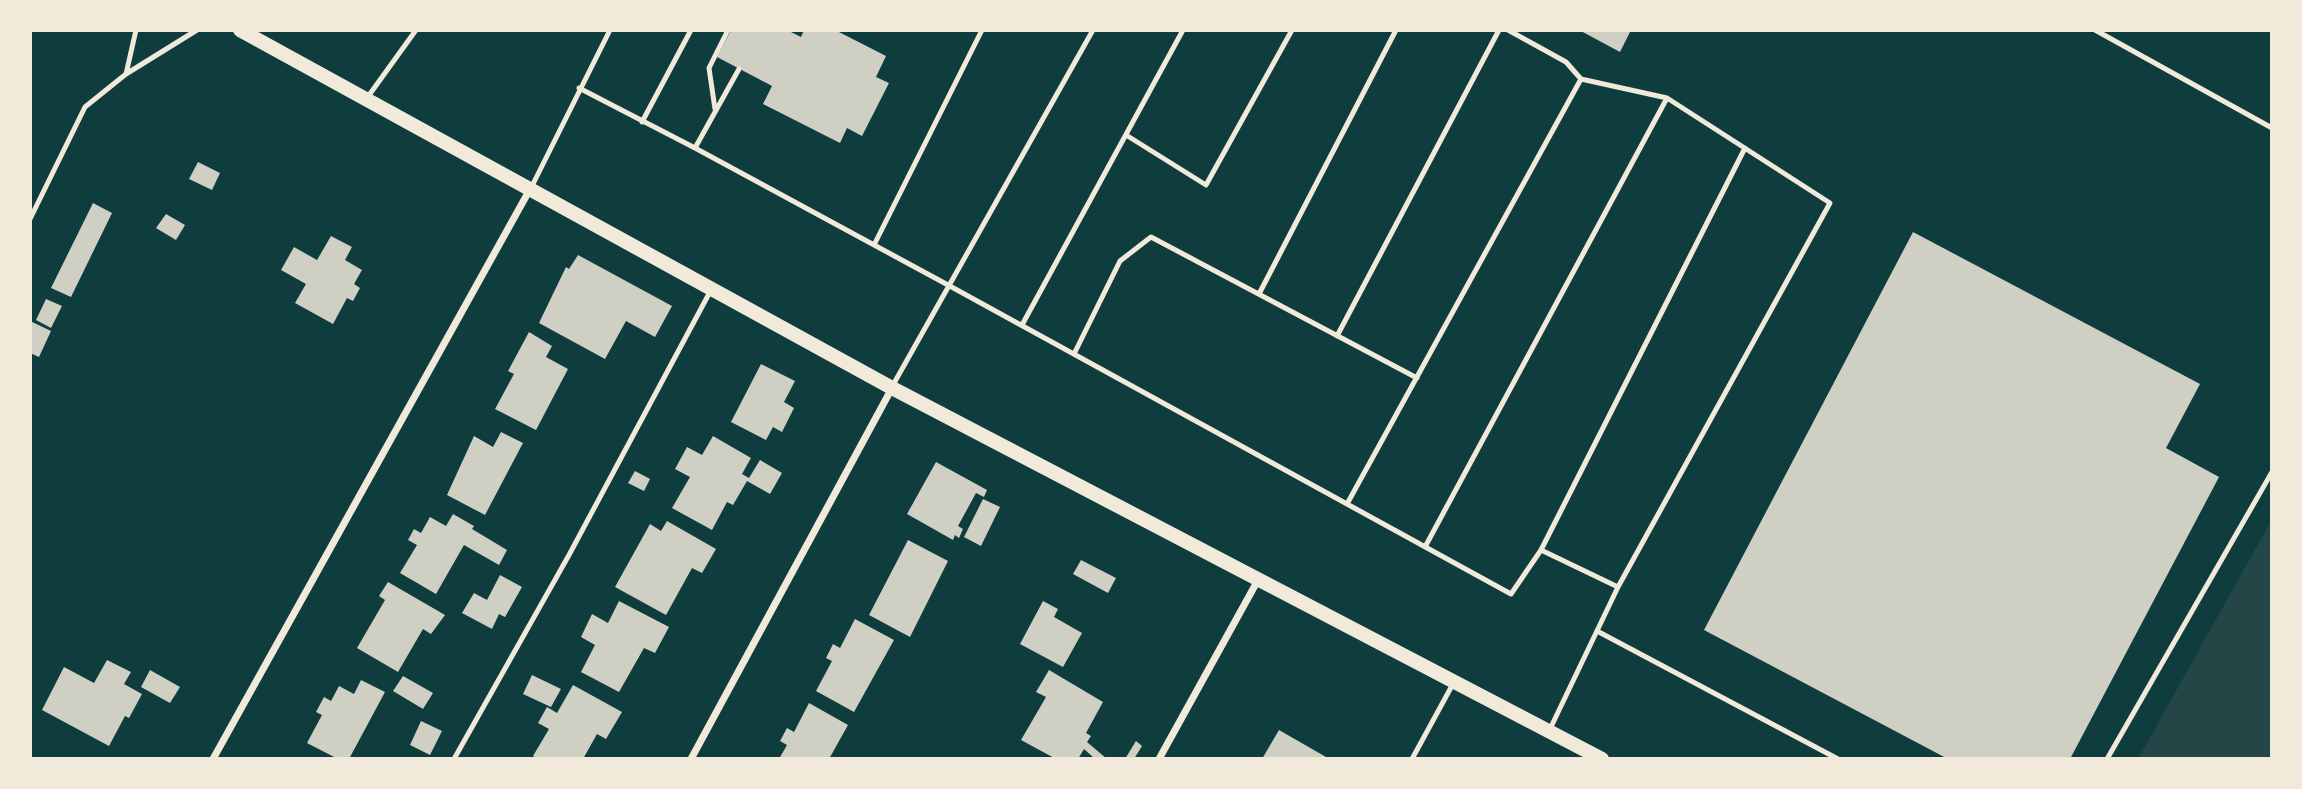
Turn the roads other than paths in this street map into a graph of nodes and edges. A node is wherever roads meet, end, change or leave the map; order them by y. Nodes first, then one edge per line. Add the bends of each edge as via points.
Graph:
1 (136, 30) edge
2 (197, 30) edge
3 (240, 30) edge
4 (416, 30) edge
5 (610, 30) edge
6 (691, 30) edge
7 (729, 30) edge
8 (982, 30) edge
9 (1093, 30) edge
10 (1183, 30) edge
11 (1292, 30) edge
12 (1396, 30) edge
13 (1499, 30) edge
14 (1508, 30) edge
15 (2095, 30) edge
16 (739, 69) dead end
17 (126, 74) junction
18 (1581, 79) junction
19 (579, 88) junction
20 (1667, 98) junction
21 (366, 100) junction
22 (715, 111) junction
23 (642, 122) junction
24 (2272, 128) edge
25 (1126, 135) junction
26 (695, 148) junction
27 (1745, 148) junction
28 (529, 191) junction
29 (30, 219) edge
30 (874, 245) junction
31 (948, 285) junction
32 (711, 290) junction
33 (1259, 294) junction
34 (1022, 325) junction
35 (1338, 336) junction
36 (1074, 354) junction
37 (1417, 378) junction
38 (892, 388) junction
39 (2272, 472) edge
40 (1347, 504) junction
41 (1425, 547) junction
42 (1541, 550) junction
43 (1258, 580) junction
44 (1618, 587) junction
45 (1597, 631) junction
46 (1454, 682) junction
47 (1549, 732) junction
48 (213, 759) edge
49 (454, 759) edge
50 (691, 759) edge
51 (1159, 759) edge
52 (1412, 759) edge
53 (1602, 759) edge
54 (1838, 759) edge
55 (2107, 759) edge

1 - 17 lane
2 - 17 lane
3 - 21 main road
4 - 21 lane
5 - 19 lane
6 - 23 lane
7 - 22 lane via 709,68
8 - 30 lane
9 - 31 lane
10 - 25 lane
11 - 25 lane via 1206,185
12 - 33 lane
13 - 35 lane
14 - 18 lane via 1566,62
15 - 24 lane
16 - 22 lane
17 - 29 lane via 85,107
18 - 20 lane
18 - 37 lane
19 - 23 lane
19 - 28 lane
20 - 27 lane
20 - 41 lane
21 - 28 main road
22 - 26 lane
23 - 26 lane
25 - 34 lane
26 - 30 lane
27 - 42 lane
27 - 44 lane via 1830,203
28 - 32 main road
28 - 48 street
30 - 31 lane
31 - 34 lane
31 - 38 lane
32 - 38 main road
32 - 49 lane
33 - 35 lane
33 - 36 lane via 1151,237 1120,261
34 - 36 lane
35 - 37 lane
36 - 40 lane
37 - 40 lane
38 - 43 main road
38 - 50 street
39 - 55 lane
40 - 41 lane
41 - 42 lane via 1511,594
42 - 44 lane
43 - 46 main road
43 - 51 street
44 - 45 lane
45 - 47 lane
45 - 54 lane
46 - 47 main road
46 - 52 lane
47 - 53 main road

